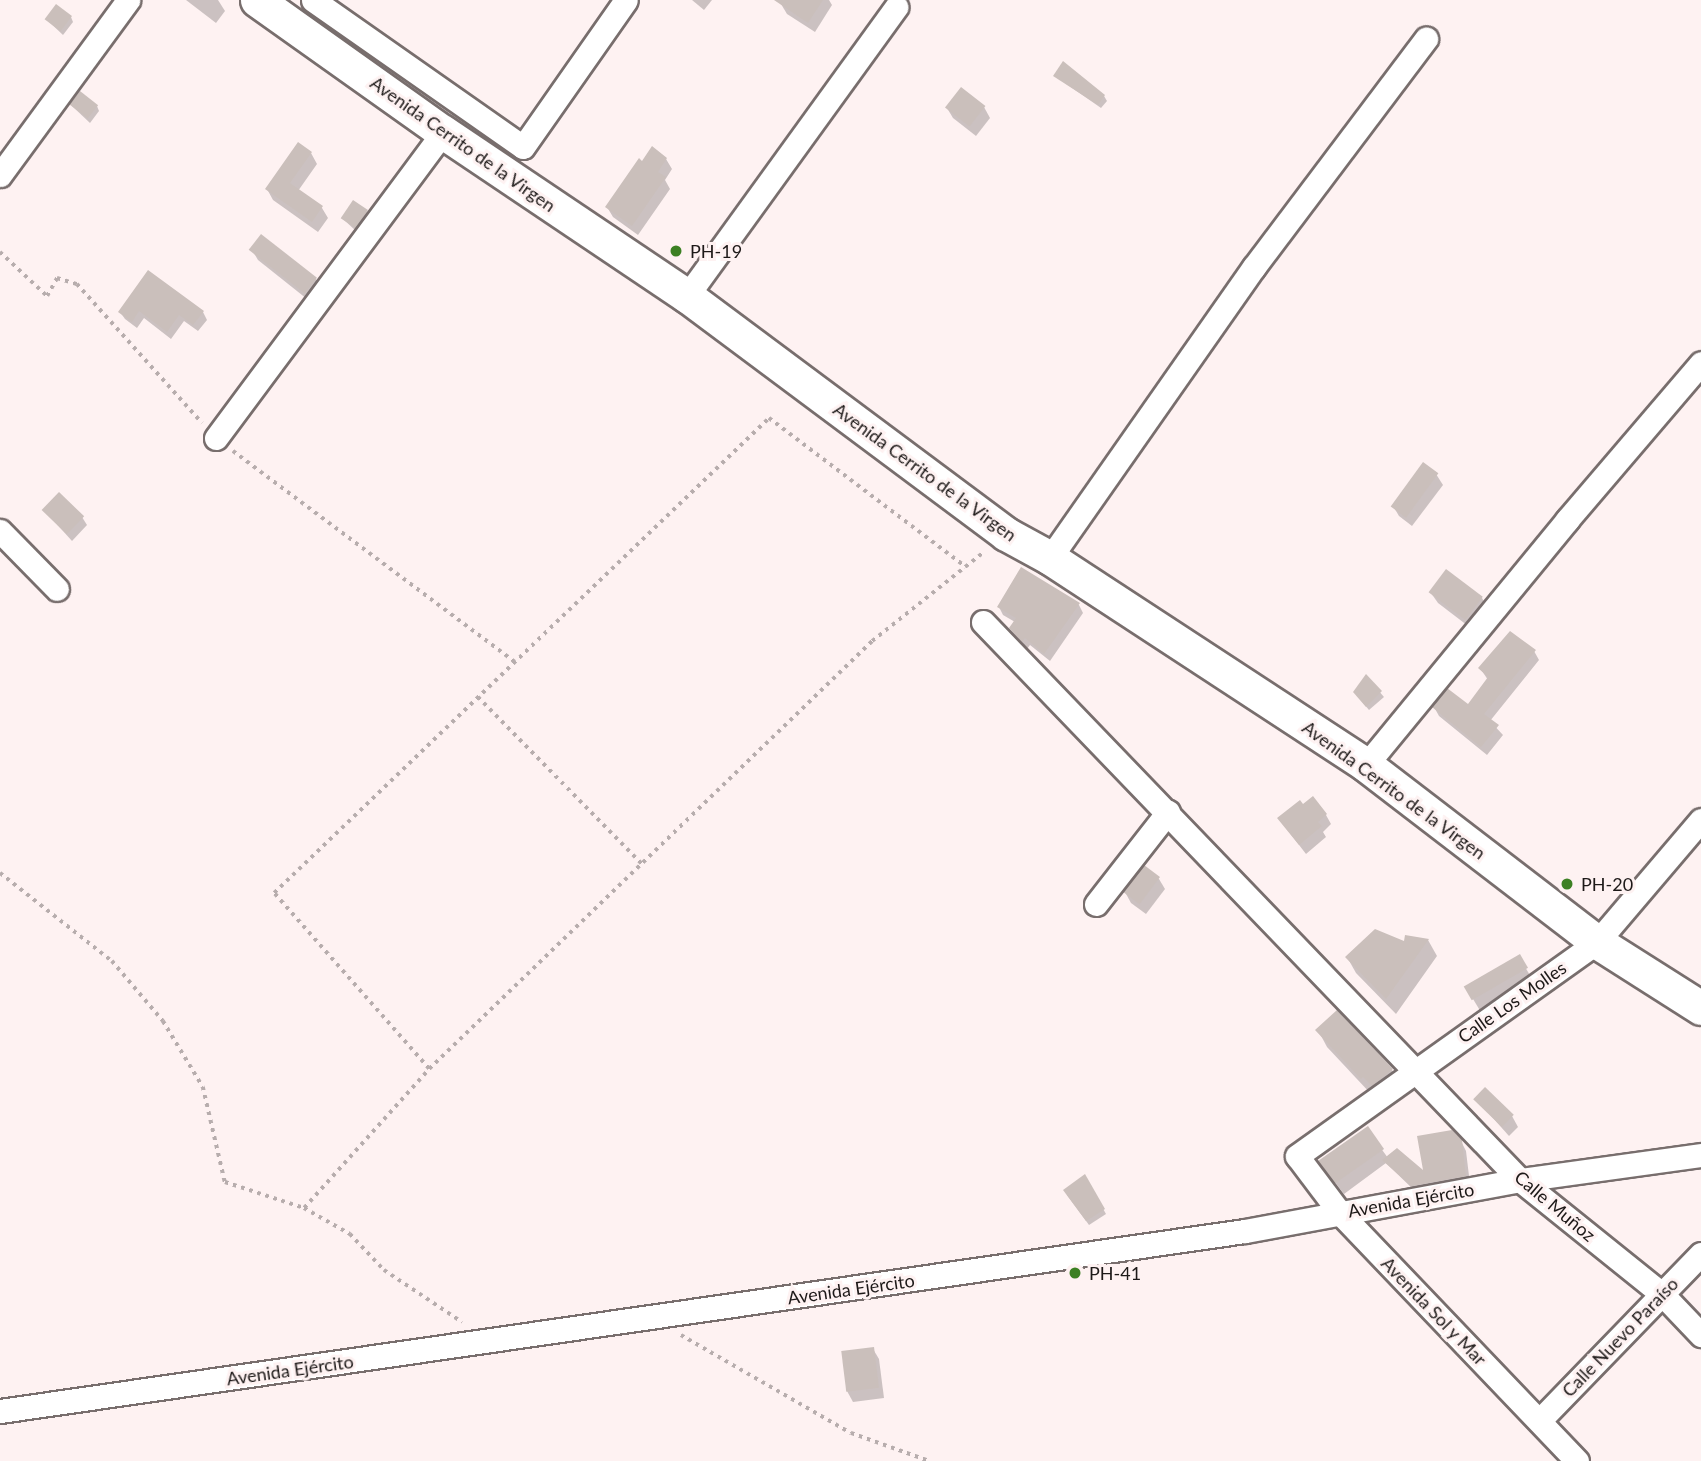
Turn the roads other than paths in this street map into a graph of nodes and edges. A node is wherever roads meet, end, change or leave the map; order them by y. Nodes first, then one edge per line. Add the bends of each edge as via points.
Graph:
1 (128, 0) edge
2 (257, 0) edge
3 (313, 0) edge
4 (626, 0) edge
5 (896, 7) dead end
6 (1426, 39) dead end
7 (443, 132) junction
8 (0, 175) edge
9 (687, 296) junction
10 (1701, 363) edge
11 (216, 438) road end
12 (0, 531) edge
13 (1050, 558) junction
14 (57, 589) dead end
15 (984, 622) dead end
16 (1366, 765) junction
17 (1168, 812) junction
18 (1701, 820) edge
19 (1096, 904) dead end
20 (1597, 942) junction
21 (1701, 1008) edge
22 (1414, 1072) junction
23 (1701, 1155) edge
24 (1297, 1156) joint
25 (1520, 1180) junction
26 (1339, 1213) junction
27 (1701, 1254) edge
28 (1662, 1294) junction
29 (1701, 1335) edge
30 (0, 1411) edge
31 (1539, 1420) junction
32 (1577, 1461) edge

1 - 8 street
2 - 7 street, Avenida Cerrito de la Virgen
3 - 4 street via 523,147
5 - 9 street
6 - 13 street via 1254,267
7 - 9 street, Avenida Cerrito de la Virgen
7 - 11 street
9 - 13 street, Avenida Cerrito de la Virgen via 1006,534
10 - 16 street
12 - 14 street
13 - 16 street, Avenida Cerrito de la Virgen
15 - 17 street, Calle Muñoz
16 - 20 street, Avenida Cerrito de la Virgen
17 - 19 street
17 - 22 street, Calle Muñoz
18 - 20 street, Calle Los Molles
20 - 21 street, Avenida Cerrito de la Virgen
20 - 22 street, Calle Los Molles
22 - 24 street, Calle Los Molles
22 - 25 street, Calle Muñoz
23 - 25 street, Avenida Ejército
24 - 26 street, Avenida Sol y Mar
25 - 26 street, Avenida Ejército
25 - 28 street, Calle Muñoz
26 - 30 street, Avenida Ejército via 1245,1231
26 - 31 street, Avenida Sol y Mar
27 - 28 street, Calle Nuevo Paraíso
28 - 29 street, Calle Muñoz
28 - 31 street, Calle Nuevo Paraíso
31 - 32 street, Avenida Sol y Mar

